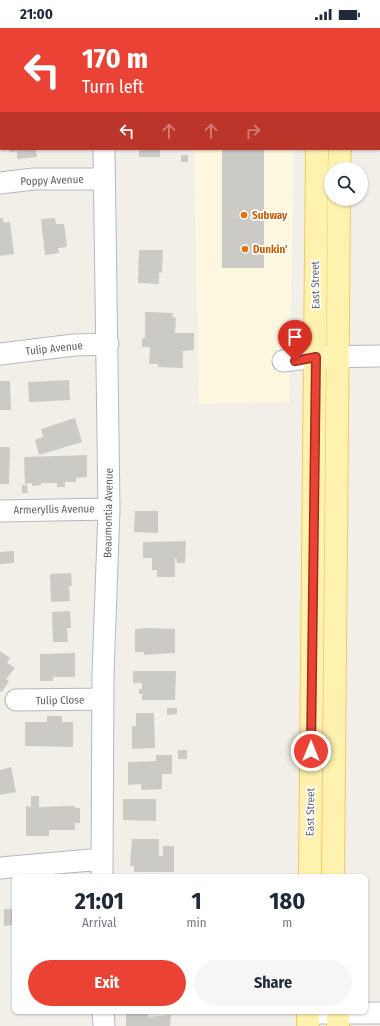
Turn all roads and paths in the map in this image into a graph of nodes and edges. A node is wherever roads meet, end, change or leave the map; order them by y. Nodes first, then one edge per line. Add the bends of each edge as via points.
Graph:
1 (104, 150) edge
2 (316, 150) edge
3 (340, 150) edge
4 (339, 162) edge
5 (104, 179) junction
6 (0, 184) edge
7 (339, 206) edge
8 (108, 344) junction
9 (0, 354) edge
10 (337, 356) junction
11 (380, 356) edge
12 (316, 357) junction
13 (283, 361) dead end
14 (109, 509) junction
15 (0, 511) edge
16 (103, 699) junction
17 (16, 700) dead end
18 (102, 867) edge
19 (0, 868) edge
20 (310, 874) edge
21 (333, 874) edge
22 (380, 1013) edge
23 (103, 1014) edge
24 (308, 1017) edge
25 (338, 1017) edge
26 (104, 1026) edge

1 - 5 street, Beaumontia Avenue
2 - 12 main road, East Street
3 - 4 main road
5 - 6 street, Poppy Avenue via 34,179
5 - 8 street, Beaumontia Avenue
7 - 10 main road, East Street
8 - 9 street, Tulip Avenue via 74,345
8 - 14 street, Beaumontia Avenue
10 - 11 street
10 - 12 street
10 - 21 main road, East Street
12 - 13 street
12 - 20 main road, East Street
14 - 15 street, Armeryllis Avenue
14 - 16 street, Beaumontia Avenue
16 - 17 street, Tulip Close
16 - 18 street, Beaumontia Avenue
18 - 19 street
22 - 25 street
23 - 26 street
24 - 25 street

